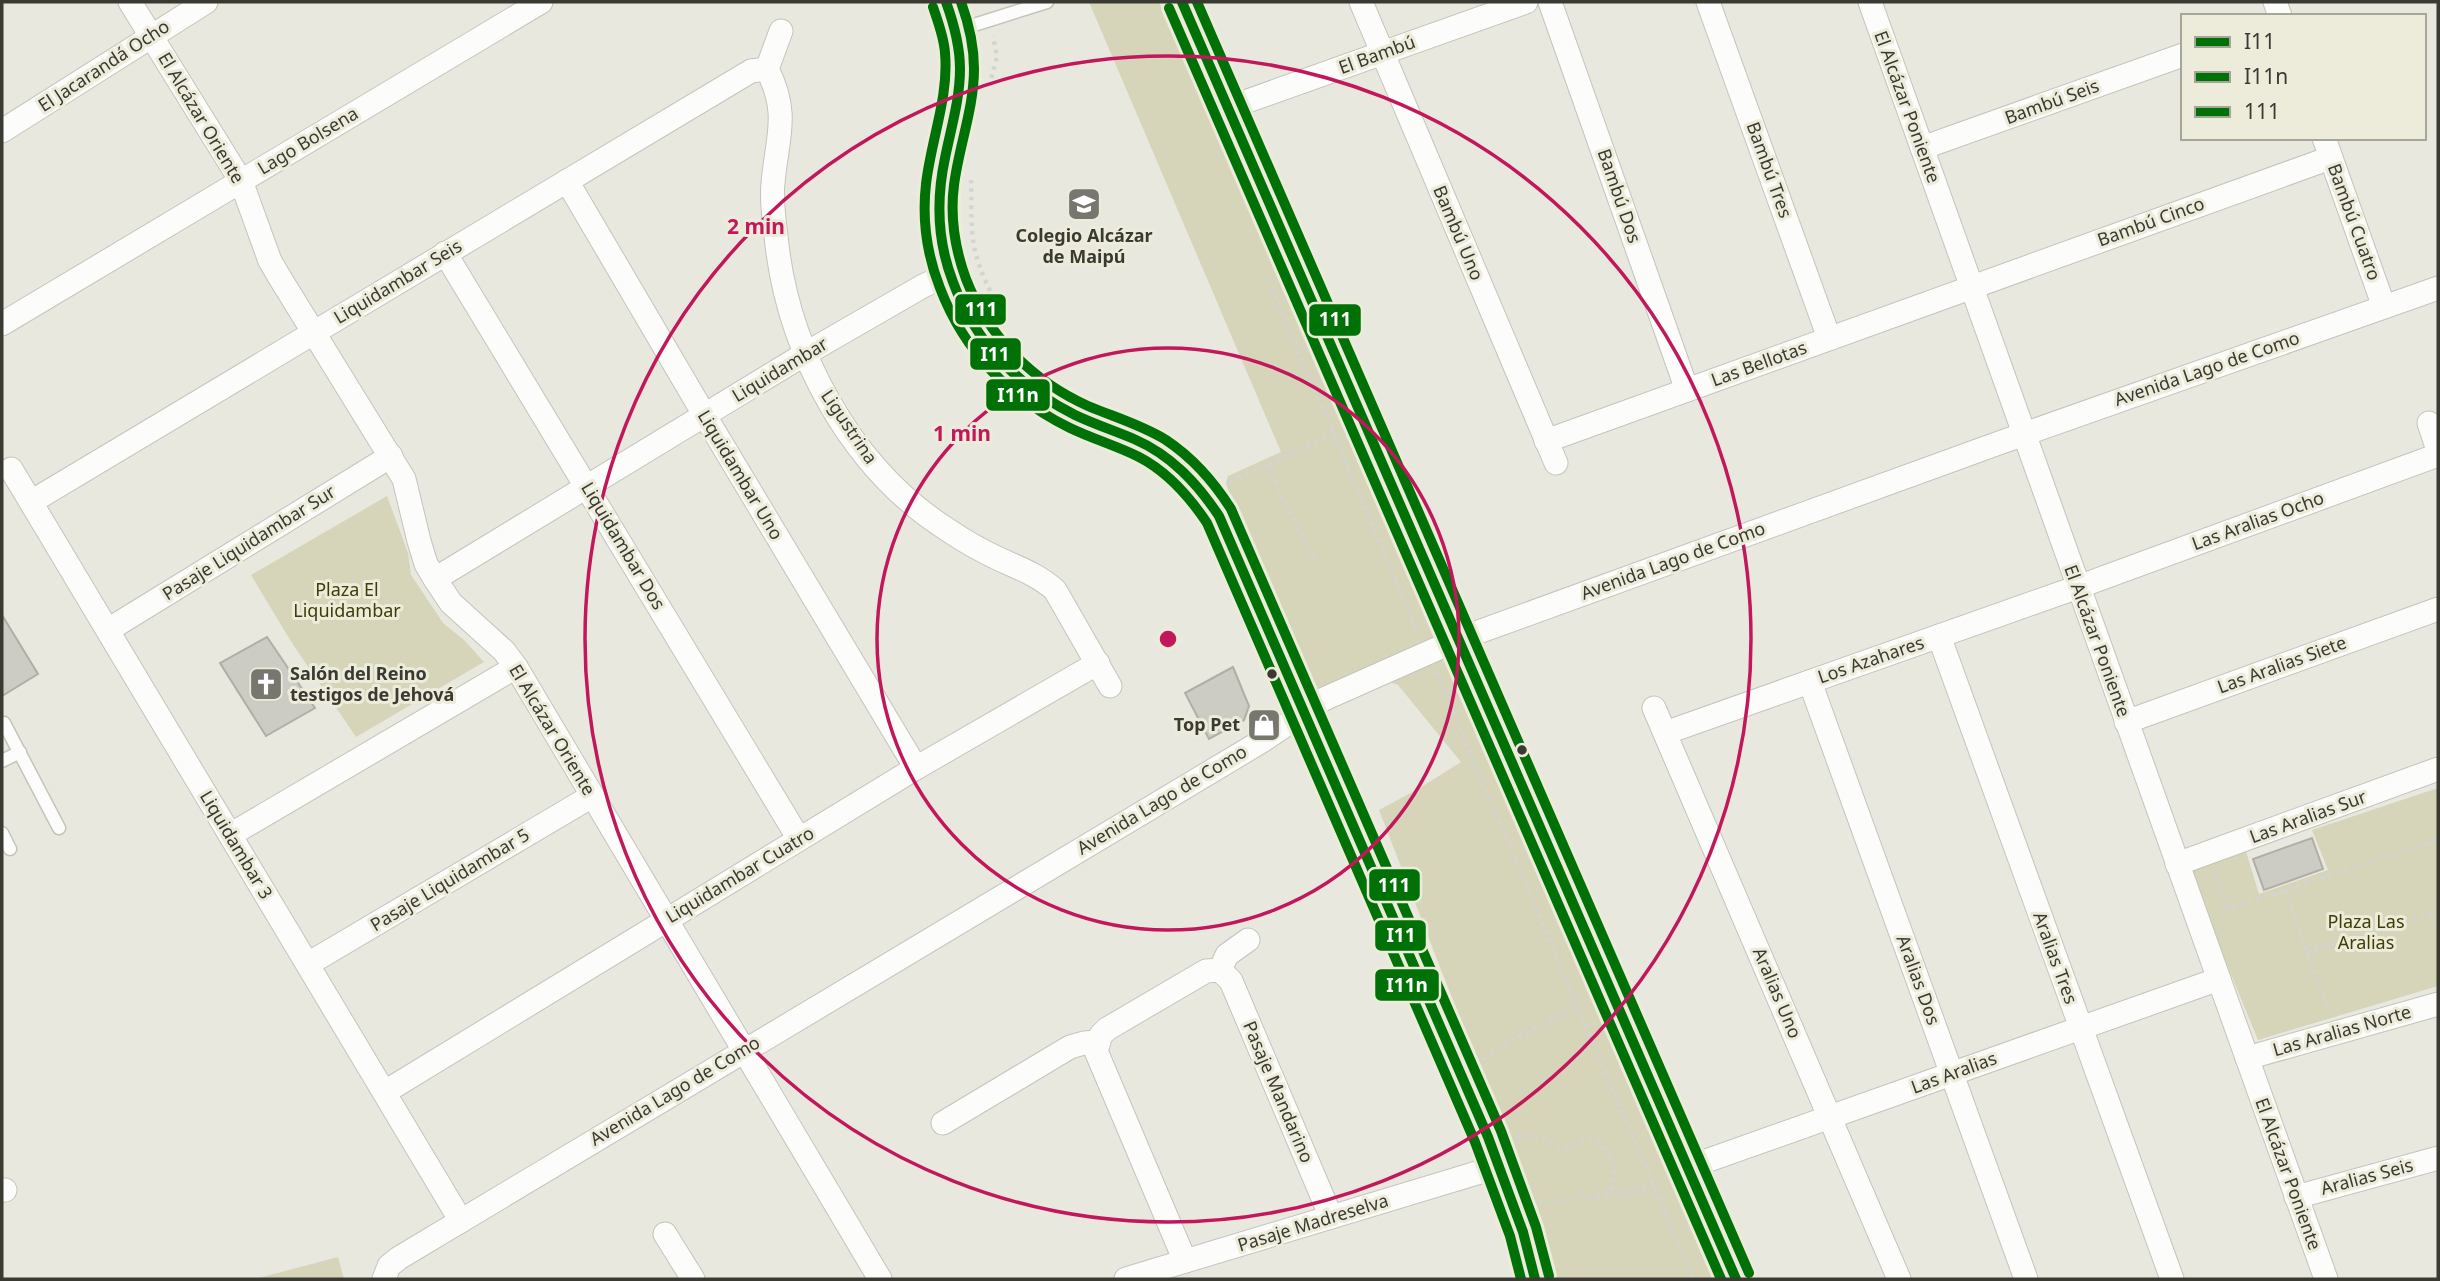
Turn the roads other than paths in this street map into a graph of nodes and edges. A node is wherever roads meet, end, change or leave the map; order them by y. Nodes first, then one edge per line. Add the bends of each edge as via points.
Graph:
1 (130, 2) edge
2 (206, 2) edge
3 (541, 2) edge
4 (1048, 2) edge
5 (1182, 2) edge
6 (1361, 2) edge
7 (1526, 2) edge
8 (1550, 2) edge
9 (1708, 2) edge
10 (1876, 4) edge
11 (951, 16) edge
12 (781, 30) dead end
13 (151, 37) junction
14 (1382, 53) junction
15 (2181, 56) edge
16 (767, 69) junction
17 (1228, 108) junction
18 (2, 131) edge
19 (1922, 148) junction
20 (2327, 148) edge
21 (241, 181) junction
22 (567, 181) junction
23 (445, 253) junction
24 (949, 274) junction
25 (1971, 287) junction
26 (2438, 288) edge
27 (2384, 307) junction
28 (2, 324) edge
29 (313, 332) junction
30 (1829, 338) junction
31 (805, 354) junction
32 (1687, 390) junction
33 (705, 416) junction
34 (2429, 423) dead end
35 (2023, 434) junction
36 (1546, 441) junction
37 (2438, 453) edge
38 (391, 456) junction
39 (1556, 463) dead end
40 (11, 469) dead end
41 (587, 485) junction
42 (31, 502) junction
43 (435, 579) junction
44 (2078, 587) junction
45 (2438, 609) edge
46 (108, 630) junction
47 (1939, 636) junction
48 (1459, 639) junction
49 (1098, 663) junction
50 (516, 667) junction
51 (1810, 681) junction
52 (1110, 686) dead end
53 (1654, 708) dead end
54 (1304, 713) junction
55 (2126, 722) junction
56 (4, 723) dead end
57 (1665, 733) junction
58 (20, 752) junction
59 (2, 761) edge
60 (916, 768) junction
61 (2438, 769) edge
62 (592, 796) junction
63 (59, 828) dead end
64 (2, 833) edge
65 (230, 835) junction
66 (799, 839) junction
67 (10, 849) dead end
68 (2177, 864) junction
69 (666, 919) junction
70 (1248, 940) dead end
71 (308, 964) junction
72 (1220, 971) junction
73 (2219, 979) junction
74 (2438, 1004) edge
75 (2081, 1028) junction
76 (1097, 1042) junction
77 (743, 1050) junction
78 (2247, 1058) junction
79 (1952, 1074) junction
80 (385, 1093) junction
81 (1830, 1118) junction
82 (943, 1123) dead end
83 (1506, 1152) junction
84 (2438, 1158) edge
85 (1689, 1167) junction
86 (2296, 1197) junction
87 (1331, 1217) junction
88 (461, 1221) junction
89 (665, 1234) dead end
90 (1185, 1261) junction
91 (384, 1279) edge
92 (693, 1279) edge
93 (880, 1279) edge
94 (1126, 1279) edge
95 (1535, 1279) edge
96 (1736, 1279) edge
97 (1899, 1279) edge
98 (2026, 1279) edge
99 (2172, 1279) edge
100 (2326, 1279) edge

1 - 13 street, El Alcázar Oriente
2 - 13 street, El Jacarandá Ocho
3 - 21 street, Lago Bolsena
4 - 11 lane via 990,21
5 - 17 street
6 - 14 street, Bambú Uno
7 - 14 street, El Bambú
8 - 32 street, Bambú Dos
9 - 30 street, Bambú Tres
10 - 19 street, El Alcázar Poniente
11 - 24 street via 961,71 938,211
12 - 16 street
13 - 18 street, El Jacarandá Ocho
13 - 21 street, El Alcázar Oriente
14 - 17 street, El Bambú
14 - 36 street, Bambú Uno
15 - 19 street, Bambú Seis
16 - 22 street, Liquidambar Seis via 751,71
16 - 31 street, Ligustrina via 782,109 773,184 776,243
17 - 48 street
19 - 25 street, El Alcázar Poniente
20 - 25 street, Bambú Cinco
20 - 27 street, Bambú Cuatro
21 - 28 street, Lago Bolsena
21 - 29 street, El Alcázar Oriente via 270,261
22 - 23 street, Liquidambar Seis
22 - 33 street, Liquidambar Uno
23 - 29 street, Liquidambar Seis
23 - 41 street, Liquidambar Dos
24 - 31 street, Liquidambar
24 - 54 street via 978,332 1025,384 1073,415 1153,449 1184,472 1209,500
25 - 30 street, Las Bellotas
25 - 35 street, El Alcázar Poniente
26 - 27 street, Avenida Lago de Como
27 - 35 street, Avenida Lago de Como
29 - 38 street, El Alcázar Oriente
29 - 42 street, Liquidambar Seis
30 - 32 street, Las Bellotas
31 - 33 street, Liquidambar
31 - 49 street, Ligustrina via 845,427 886,478 948,530 1055,590
32 - 36 street, Las Bellotas
33 - 41 street, Liquidambar
33 - 60 street, Liquidambar Uno
34 - 37 street
35 - 44 street, El Alcázar Poniente
35 - 48 street, Avenida Lago de Como
36 - 39 street, Bambú Uno
37 - 44 street, Las Aralias Ocho
38 - 43 street, El Alcázar Oriente via 404,479 426,564
38 - 46 street, Pasaje Liquidambar Sur
40 - 42 street, Liquidambar 3
41 - 43 street, Liquidambar
41 - 66 street, Liquidambar Dos
42 - 46 street, Liquidambar 3
43 - 50 street, El Alcázar Oriente via 451,603
44 - 47 street, Los Azahares
44 - 55 street, El Alcázar Poniente
45 - 55 street, Las Aralias Siete
46 - 65 street, Liquidambar 3
47 - 51 street, Los Azahares
47 - 75 street, Aralias Tres
48 - 54 street, Avenida Lago de Como via 1324,699
48 - 85 street
49 - 52 street, Ligustrina
49 - 60 street, Liquidambar Cuatro
50 - 62 street, El Alcázar Oriente
50 - 65 street
51 - 57 street, Los Azahares
51 - 79 street, Aralias Dos
53 - 57 street, Aralias Uno
54 - 77 street, Avenida Lago de Como
54 - 83 street
55 - 68 street, El Alcázar Poniente
56 - 58 lane
57 - 81 street, Aralias Uno
58 - 59 lane
58 - 63 lane
60 - 66 street, Liquidambar Cuatro
61 - 68 street, Las Aralias Sur
62 - 69 street, El Alcázar Oriente
62 - 71 street, Pasaje Liquidambar 5
64 - 67 lane
65 - 71 street, Liquidambar 3
66 - 69 street, Liquidambar Cuatro
68 - 73 street, El Alcázar Poniente
69 - 77 street, El Alcázar Oriente
69 - 80 street, Liquidambar Cuatro
70 - 72 street via 1227,955
71 - 80 street, Liquidambar 3
72 - 76 street via 1206,971 1107,1029
72 - 87 street, Pasaje Mandarino via 1231,981
73 - 75 street, Las Aralias
73 - 78 street, El Alcázar Poniente
74 - 78 street, Las Aralias Norte
75 - 79 street, Las Aralias
75 - 99 street, Aralias Tres
76 - 82 street via 1070,1047
76 - 90 street via 1098,1059
77 - 88 street, Avenida Lago de Como
77 - 93 street, El Alcázar Oriente
78 - 86 street, El Alcázar Poniente
79 - 81 street, Las Aralias
79 - 98 street, Aralias Dos
80 - 88 street, Liquidambar 3
81 - 85 street, Las Aralias
81 - 97 street, Aralias Uno
83 - 87 street, Pasaje Madreselva
83 - 95 street
84 - 86 street, Aralias Seis
85 - 96 street
86 - 100 street, El Alcázar Poniente
87 - 90 street, Pasaje Madreselva
88 - 91 street, Avenida Lago de Como via 394,1262
89 - 92 street
90 - 94 street, Pasaje Madreselva

